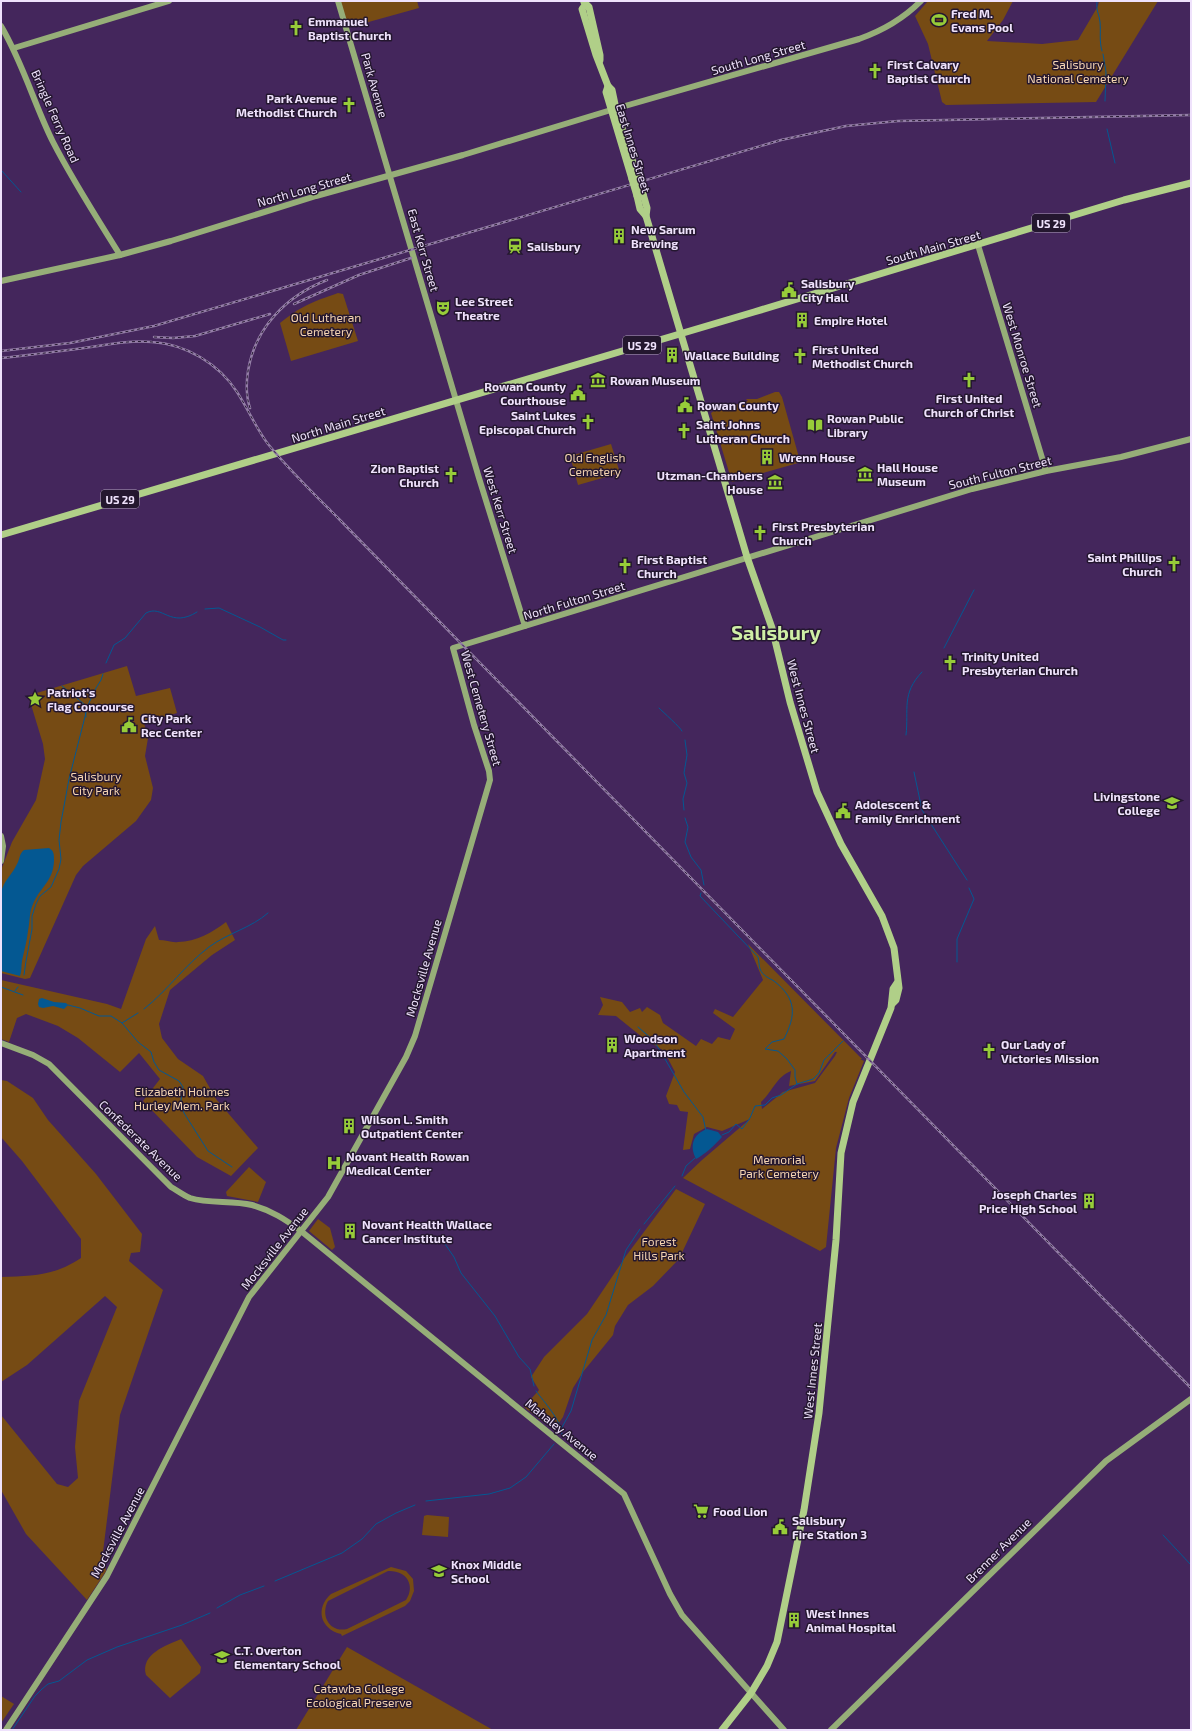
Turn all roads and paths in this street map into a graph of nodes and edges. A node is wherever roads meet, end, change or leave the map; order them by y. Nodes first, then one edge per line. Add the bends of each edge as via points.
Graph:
1 (169, 1) edge
2 (338, 1) edge
3 (921, 1) edge
4 (585, 3) edge
5 (1, 26) edge
6 (14, 48) junction
7 (614, 109) junction
8 (391, 176) junction
9 (1191, 183) edge
10 (978, 245) junction
11 (120, 255) junction
12 (1, 281) edge
13 (681, 334) junction
14 (456, 400) junction
15 (1191, 439) edge
16 (1046, 471) junction
17 (1, 535) edge
18 (748, 556) junction
19 (525, 626) junction
20 (453, 648) joint
21 (485, 798) joint
22 (1, 836) edge
23 (1, 862) edge
24 (1, 1043) edge
25 (301, 1231) junction
26 (1191, 1399) edge
27 (751, 1694) junction
28 (6, 1730) edge
29 (722, 1730) edge
30 (784, 1730) edge
31 (831, 1730) edge

1 - 6 street
2 - 8 street, Park Avenue
3 - 7 street, South Long Street via 907,14 878,32 859,39
4 - 7 main road, East Innes Street via 593,23 600,64 612,90
5 - 6 street, Bringle Ferry Road
6 - 11 street, Bringle Ferry Road via 53,141
7 - 8 street, North Long Street
7 - 13 main road, East Innes Street, bridge via 640,195 647,208 646,216
8 - 11 street, North Long Street
8 - 14 street, East Kerr Street
9 - 10 main road, South Main Street / US 29 via 1124,200
10 - 13 main road, South Main Street / US 29
10 - 16 street, West Monroe Street
11 - 12 street, North Long Street
13 - 14 main road, North Main Street / US 29
13 - 18 main road, West Innes Street
14 - 17 main road, North Main Street / US 29
14 - 19 street, West Kerr Street
15 - 16 street, South Fulton Street via 1121,457
16 - 18 street, South Fulton Street via 972,489
18 - 19 street, North Fulton Street
18 - 27 main road, West Innes Street via 772,628 791,706 817,792 841,844 883,918 897,959 897,983 893,989 892,1004 853,1102 845,1135 838,1179 836,1240 819,1413 808,1490 776,1642 767,1666
19 - 20 street, North Fulton Street
20 - 21 street, West Cemetery Street via 489,771 490,781
21 - 25 street, Mocksville Avenue via 415,1036 406,1057 328,1197
22 - 23 street
24 - 25 street, Confederate Avenue via 33,1054 49,1064 171,1187 200,1200 253,1205 278,1215
25 - 27 street, Mahaley Avenue via 624,1494 682,1615
25 - 28 street, Mocksville Avenue via 249,1297 107,1576
26 - 31 street, Brenner Avenue via 1106,1461
27 - 29 main road, West Innes Street
27 - 30 street, Mahaley Avenue

